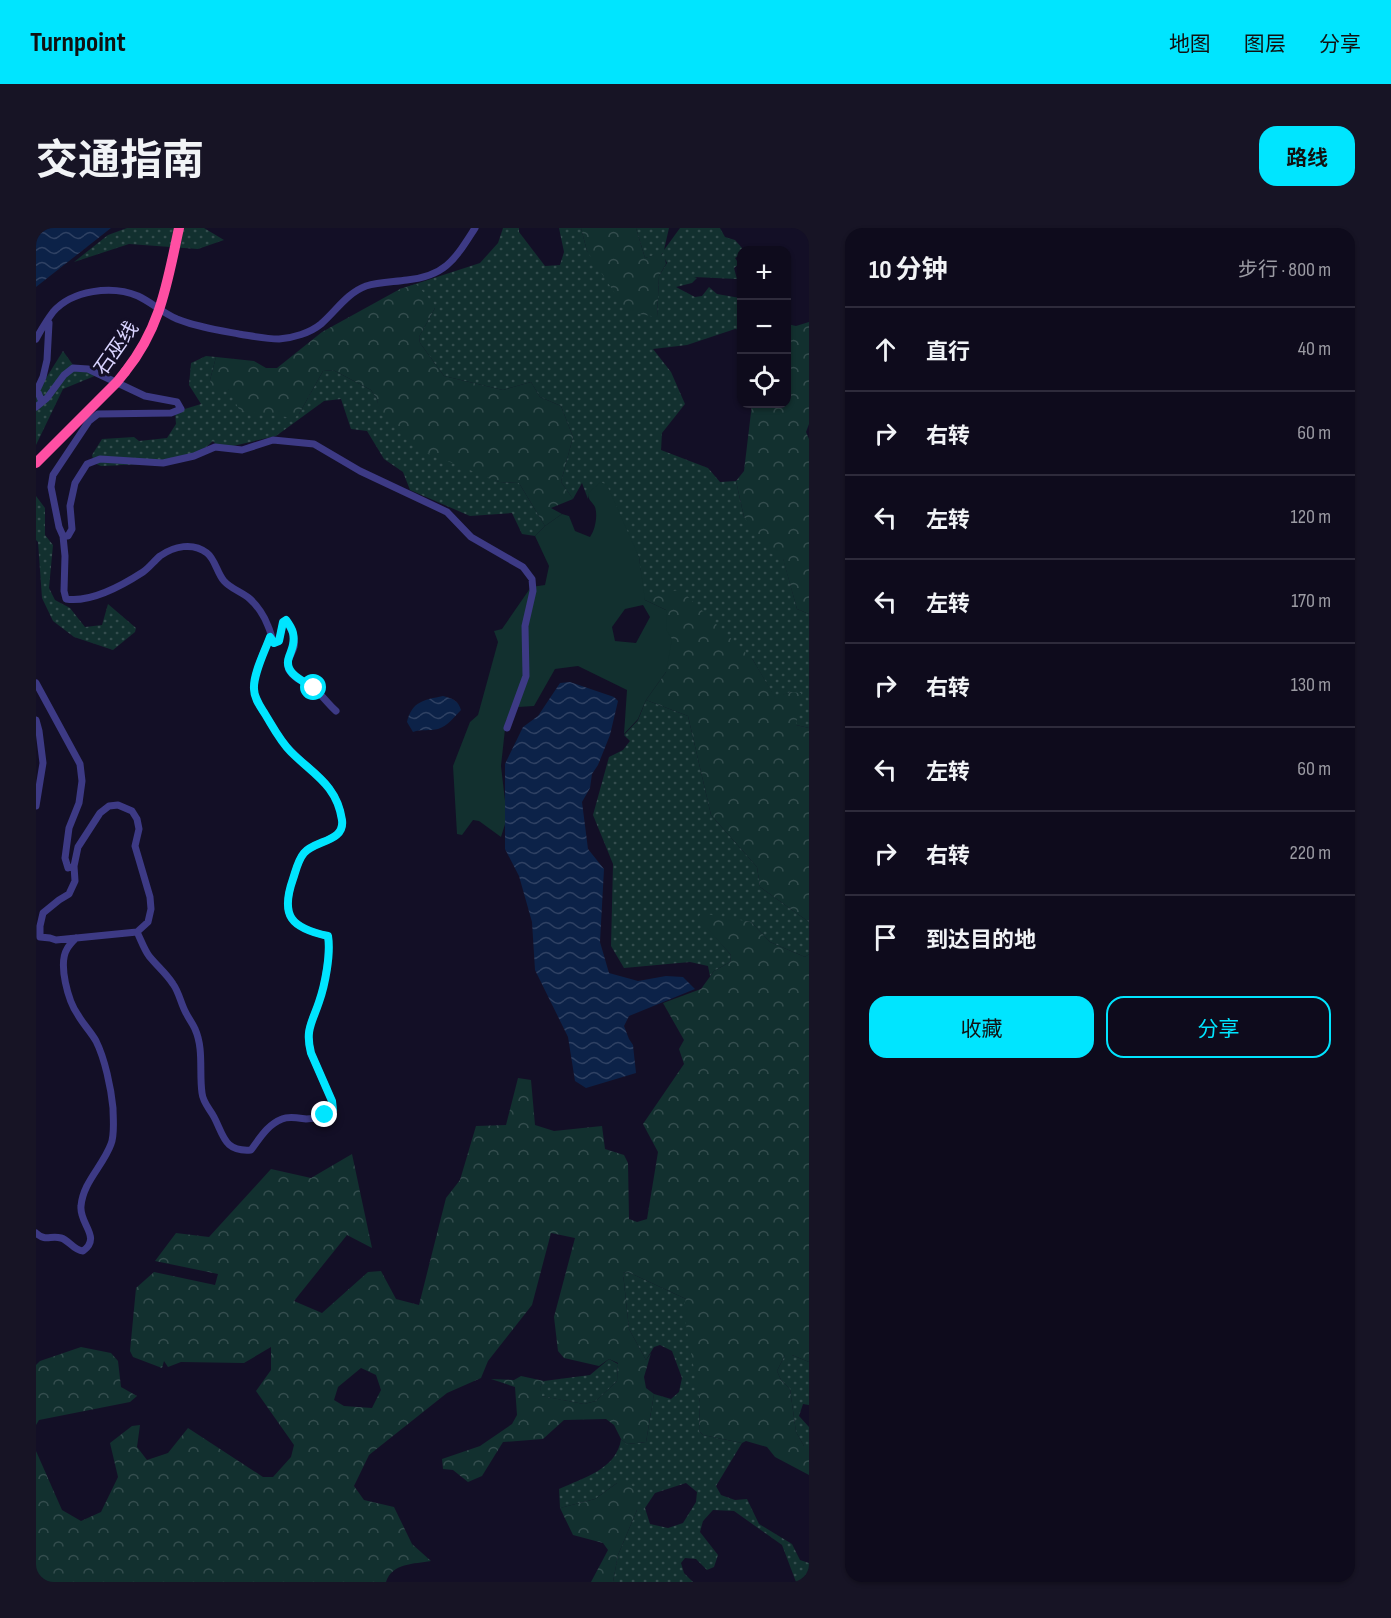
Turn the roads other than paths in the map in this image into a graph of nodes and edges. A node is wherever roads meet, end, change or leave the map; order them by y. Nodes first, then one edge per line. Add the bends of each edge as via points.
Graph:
1 (179, 228) edge
2 (475, 228) edge
3 (80, 291) dead end
4 (36, 339) edge
5 (117, 382) junction
6 (39, 404) edge
7 (36, 463) edge
8 (63, 536) junction
9 (270, 637) junction
10 (36, 683) edge
11 (336, 711) dead end
12 (36, 720) edge
13 (507, 728) dead end
14 (36, 806) edge
15 (75, 866) junction
16 (137, 932) junction
17 (76, 938) junction
18 (36, 1233) edge

1 - 5 highway, 石巫线, bridge via 159,311 144,344
2 - 4 street via 455,258 437,272 418,279 368,285 347,298 319,325 286,338 202,328 175,318 140,297 106,291 80,295 60,306
3 - 6 street via 57,309 48,325 47,360 37,390
5 - 6 street via 88,369 73,368
5 - 7 highway, 石巫线
5 - 8 street via 145,396 177,402 181,409 171,413 98,414 89,421 53,475 51,487
8 - 9 street via 66,599 75,601 110,591 174,548 194,546 209,554 225,583 251,600 266,620
8 - 13 street via 68,536 72,529 70,506 75,483 87,464 100,459 163,463 215,447 242,450 273,440 314,444 360,471 447,512 471,537 524,567 532,579 533,591 525,626 526,676
9 - 11 street via 274,643 279,641 286,620 293,632 294,647 288,660 289,670
9 - 16 street via 255,677 257,702 290,750 330,787 342,822 335,837 311,847 299,860 288,906 294,922 310,932 328,936 323,985 309,1026 309,1044 333,1110 317,1118 280,1119 251,1150 242,1151 226,1142 204,1102 195,1029 176,987 150,958
10 - 15 street via 80,764 79,802 69,828 65,858 68,868
12 - 14 street via 43,763
15 - 16 street via 78,847 100,813 118,805 132,811 139,829 135,846 151,909 148,922
15 - 17 street via 75,881 69,894 43,914 39,926 40,937
16 - 17 street
17 - 18 street via 66,949 65,982 76,1013 96,1041 110,1083 112,1143 81,1203 82,1218 91,1236 87,1248 78,1251 59,1237 45,1238

